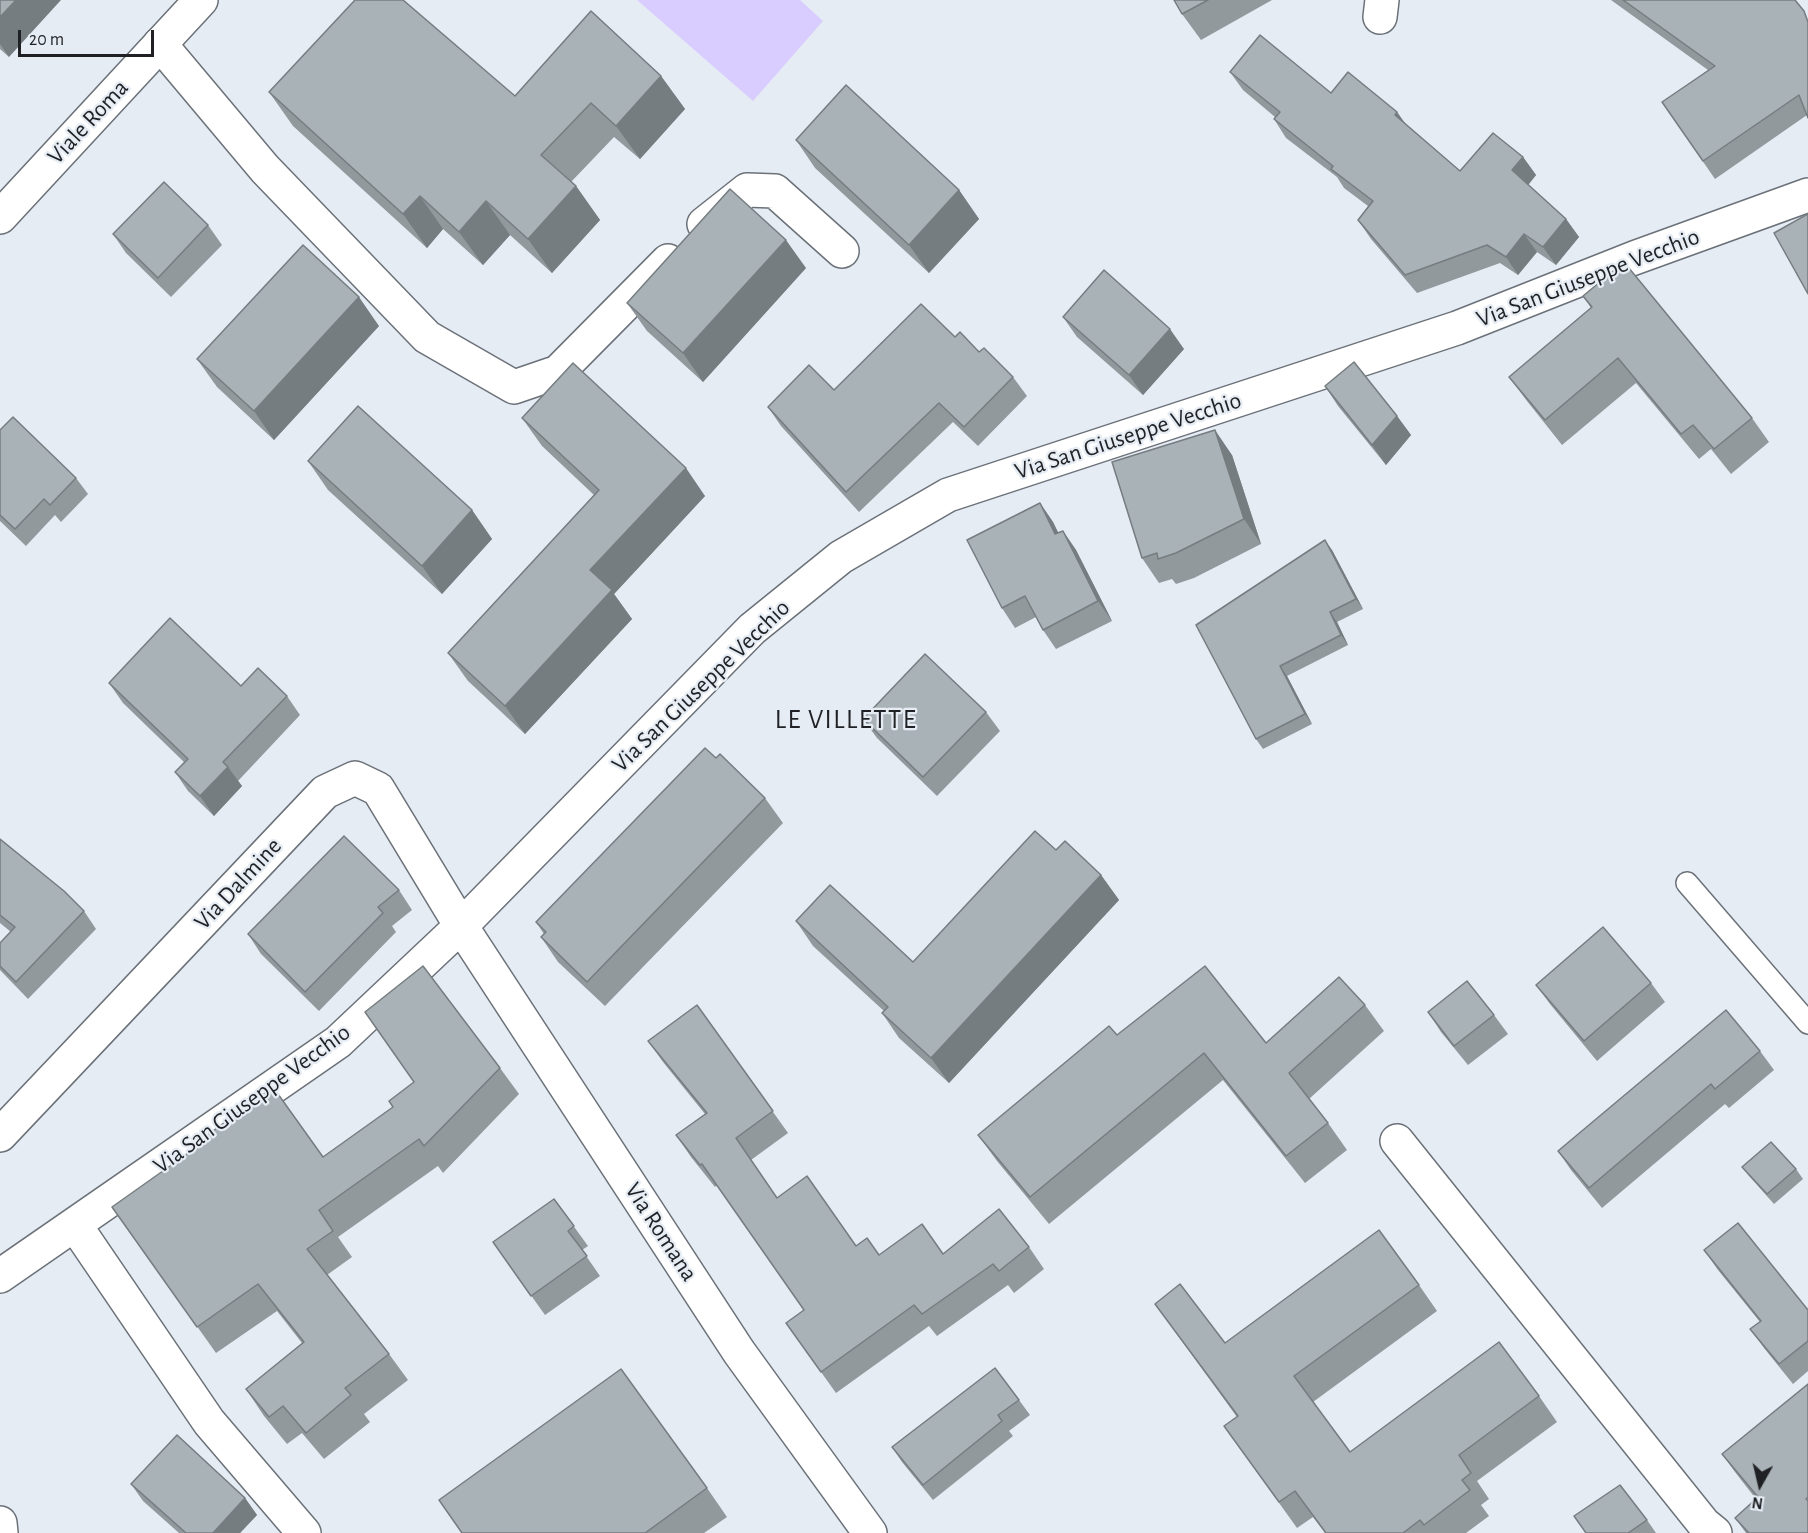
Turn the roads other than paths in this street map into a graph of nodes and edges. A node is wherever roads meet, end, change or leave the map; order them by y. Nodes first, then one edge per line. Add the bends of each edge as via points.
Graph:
1 (201, 0) edge
2 (160, 44) junction
3 (1808, 195) edge
4 (0, 217) edge
5 (842, 251) dead end
6 (1687, 883) dead end
7 (461, 926) junction
8 (1808, 1023) edge
9 (0, 1135) edge
10 (1397, 1141) dead end
11 (75, 1225) junction
12 (0, 1276) edge
13 (0, 1522) edge
14 (1, 1533) edge
15 (304, 1533) edge
16 (870, 1533) edge
17 (1714, 1533) edge

1 - 2 street, Viale Roma
2 - 4 street, Viale Roma
2 - 5 street via 265,169 427,337 514,387 558,372 712,217 747,190 775,191
3 - 7 street, Via San Giuseppe Vecchio via 1457,328 948,495 841,557 752,629
6 - 8 lane
7 - 9 street, Via Dalmine via 378,789 355,778 325,792
7 - 11 street, Via San Giuseppe Vecchio via 338,1042
7 - 16 street, Via Romana via 739,1352
10 - 17 street
11 - 12 street, Via San Giuseppe Vecchio
11 - 15 street via 209,1422
13 - 14 street

